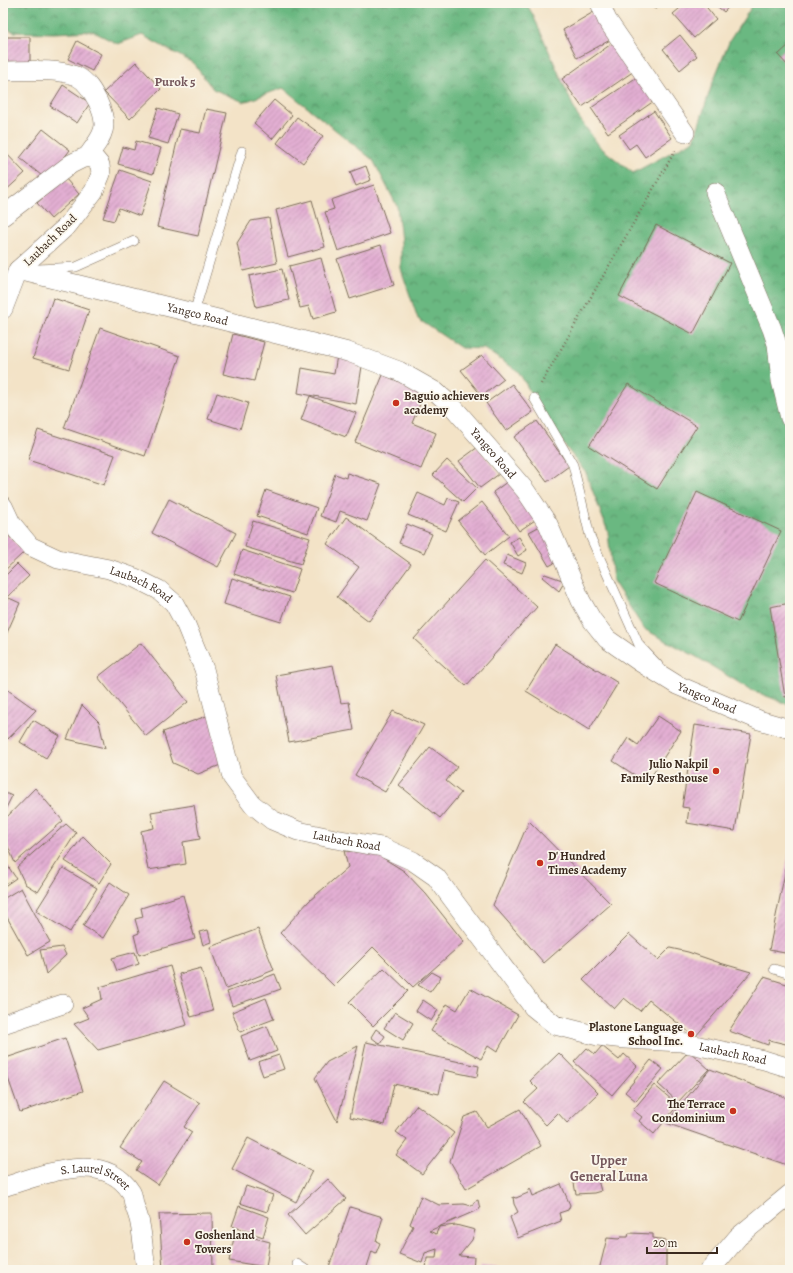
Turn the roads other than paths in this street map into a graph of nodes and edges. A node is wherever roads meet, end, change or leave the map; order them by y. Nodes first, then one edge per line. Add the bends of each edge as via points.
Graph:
1 (600, 3) edge
2 (3, 71) edge
3 (685, 133) road end
4 (242, 151) dead end
5 (87, 157) junction
6 (715, 192) dead end
7 (3, 216) edge
8 (134, 241) dead end
9 (18, 270) junction
10 (3, 309) edge
11 (194, 313) junction
12 (534, 398) road end
13 (790, 418) edge
14 (3, 506) edge
15 (677, 685) junction
16 (790, 729) edge
17 (774, 969) dead end
18 (790, 974) edge
19 (63, 1004) dead end
20 (3, 1024) edge
21 (790, 1068) edge
22 (3, 1187) edge
23 (790, 1194) edge
24 (297, 1264) dead end
25 (146, 1270) edge
26 (306, 1270) edge
27 (710, 1270) edge

1 - 3 street via 607,20
2 - 5 street via 57,72 77,77 89,86 105,121 101,137
4 - 11 lane
5 - 7 street via 71,164
5 - 9 street, Laubach Road via 95,159 100,165 101,174 94,191 68,225
6 - 13 street via 777,344 781,382
8 - 9 lane via 76,267
9 - 10 street, Laubach Road
9 - 11 street, Yangco Road
11 - 15 street, Yangco Road via 348,352 399,371 436,392 454,408 494,454 548,524 581,601 607,639
12 - 15 lane via 574,465 590,536 639,645
14 - 21 street, Laubach Road via 11,523 30,546 58,559 109,569 135,578 174,602 204,669 232,777 252,804 272,820 285,826 298,831 382,847 413,861 436,877 534,1007 555,1024 598,1036 681,1042
15 - 16 street, Yangco Road via 759,720
17 - 18 lane
19 - 20 street
22 - 25 street, S. Laurel Street via 48,1173 78,1168 89,1168 112,1175 123,1182 133,1197
23 - 27 street via 738,1237
24 - 26 lane

